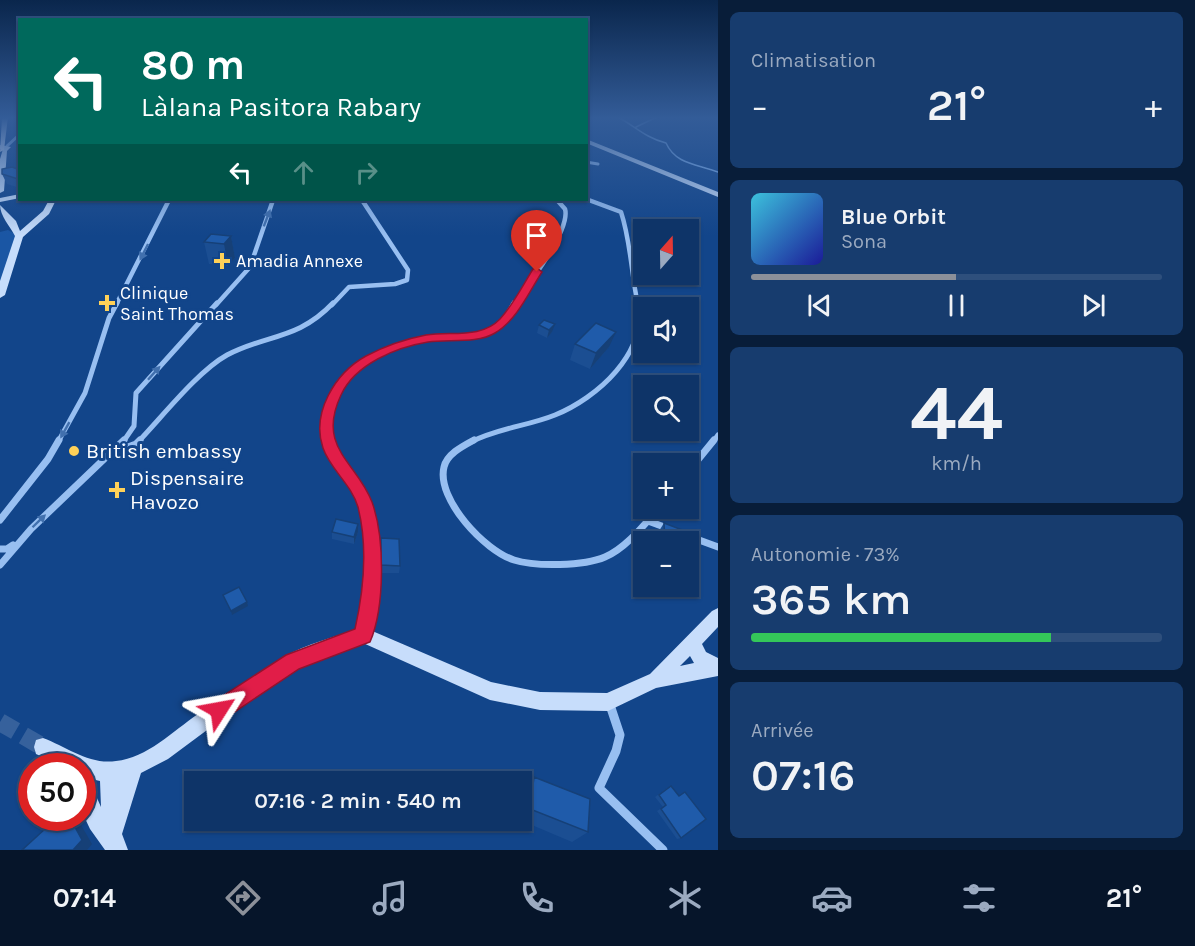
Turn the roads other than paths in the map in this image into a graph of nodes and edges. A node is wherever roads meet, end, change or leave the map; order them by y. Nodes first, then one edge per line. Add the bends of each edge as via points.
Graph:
1 (4, 157) edge
2 (623, 157) edge
3 (588, 162) edge
4 (598, 164) dead end
5 (3, 168) junction
6 (14, 170) edge
7 (0, 191) edge
8 (718, 195) edge
9 (18, 196) edge
10 (0, 200) edge
11 (588, 200) edge
12 (52, 201) edge
13 (168, 201) edge
14 (273, 201) edge
15 (363, 201) edge
16 (558, 201) edge
17 (0, 207) edge
18 (7, 216) junction
19 (0, 223) edge
20 (19, 236) junction
21 (0, 295) edge
22 (718, 435) edge
23 (115, 451) junction
24 (699, 458) edge
25 (0, 520) edge
26 (648, 521) joint
27 (20, 540) junction
28 (718, 547) edge
29 (0, 549) edge
30 (0, 565) edge
31 (718, 616) edge
32 (363, 635) junction
33 (693, 643) junction
34 (716, 667) edge
35 (655, 680) junction
36 (608, 702) junction
37 (43, 747) tunnel mouth
38 (54, 753) edge
39 (133, 767) junction
40 (96, 769) edge
41 (109, 771) junction
42 (96, 820) edge
43 (116, 846) edge
44 (663, 850) edge

1 - 5 main road
2 - 8 main road
3 - 4 street
5 - 6 main road
5 - 7 main road
9 - 10 main road
11 - 26 street via 621,212 640,321 635,338 617,370 596,393 554,415 491,433 455,451 446,460 442,476 446,495 459,515 481,538 510,559 578,563 608,556
12 - 20 main road via 46,212
13 -> 25 street via 109,318 85,393 48,459
23 -> 14 street via 134,426 136,393 250,267
15 - 23 street via 408,270 407,279 395,284 349,287 305,327 227,355 204,373 136,444
16 - 32 street via 568,213 566,221 504,321 489,332 427,339 388,349 364,362 334,395 327,416 330,448 364,502 372,539 370,601
17 - 18 main road
18 - 19 main road
18 - 20 main road
20 - 21 main road
22 - 24 street
27 -> 23 street
26 - 28 street
27 - 29 street
27 - 30 street
31 - 33 main road
32 - 36 main road via 490,691 540,701
32 - 39 main road via 292,662 159,755
33 - 34 main road via 700,658
33 - 35 main road
34 - 35 main road
35 - 36 main road
36 - 44 street via 620,735 599,788
37 - 38 main road
39 - 41 main road
39 - 43 main road
40 - 41 main road
41 - 43 main road
42 - 43 main road

